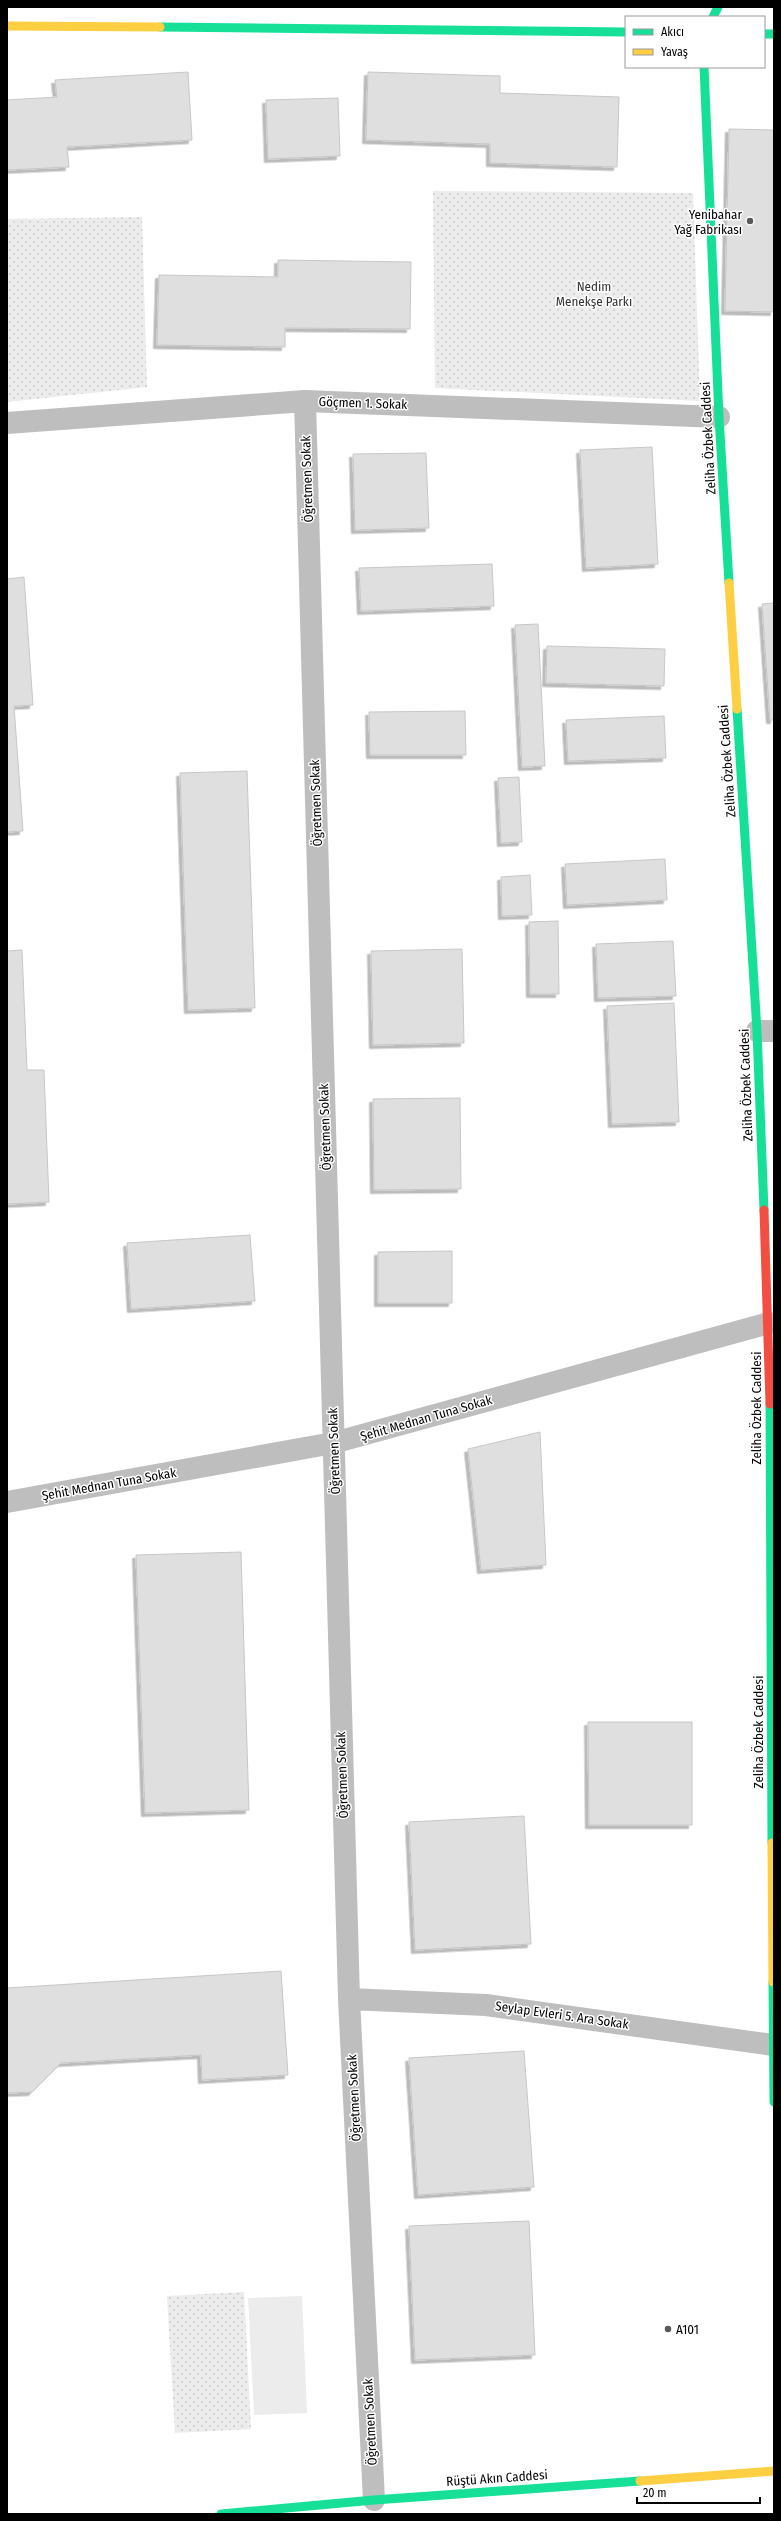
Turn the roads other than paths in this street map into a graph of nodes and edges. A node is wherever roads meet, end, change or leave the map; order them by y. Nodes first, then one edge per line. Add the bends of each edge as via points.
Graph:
1 (718, 7) edge
2 (714, 16) edge
3 (7, 26) edge
4 (625, 32) edge
5 (704, 68) edge
6 (305, 401) junction
7 (719, 417) junction
8 (7, 423) edge
9 (766, 1031) edge
10 (768, 1323) junction
11 (333, 1443) junction
12 (7, 1502) edge
13 (349, 1999) junction
14 (773, 2045) edge
15 (774, 2102) edge
16 (774, 2470) edge
17 (374, 2500) junction
18 (221, 2514) edge

1 - 2 street
3 - 4 street
5 - 7 street, Zeliha Özbek Caddesi
6 - 7 street, Göçmen 1. Sokak
6 - 8 street, Göçmen 1. Sokak
6 - 11 street, Öğretmen Sokak
7 - 9 street, Zeliha Özbek Caddesi
9 - 10 street, Zeliha Özbek Caddesi
10 - 11 street, Şehit Mednan Tuna Sokak
10 - 14 street, Zeliha Özbek Caddesi
11 - 12 street, Şehit Mednan Tuna Sokak
11 - 13 street, Öğretmen Sokak
13 - 14 street, Seylap Evleri 5. Ara Sokak via 486,2004
13 - 17 street, Öğretmen Sokak
14 - 15 street, Zeliha Özbek Caddesi
16 - 17 street, Rüştü Akın Caddesi
17 - 18 street, Rüştü Akın Caddesi

